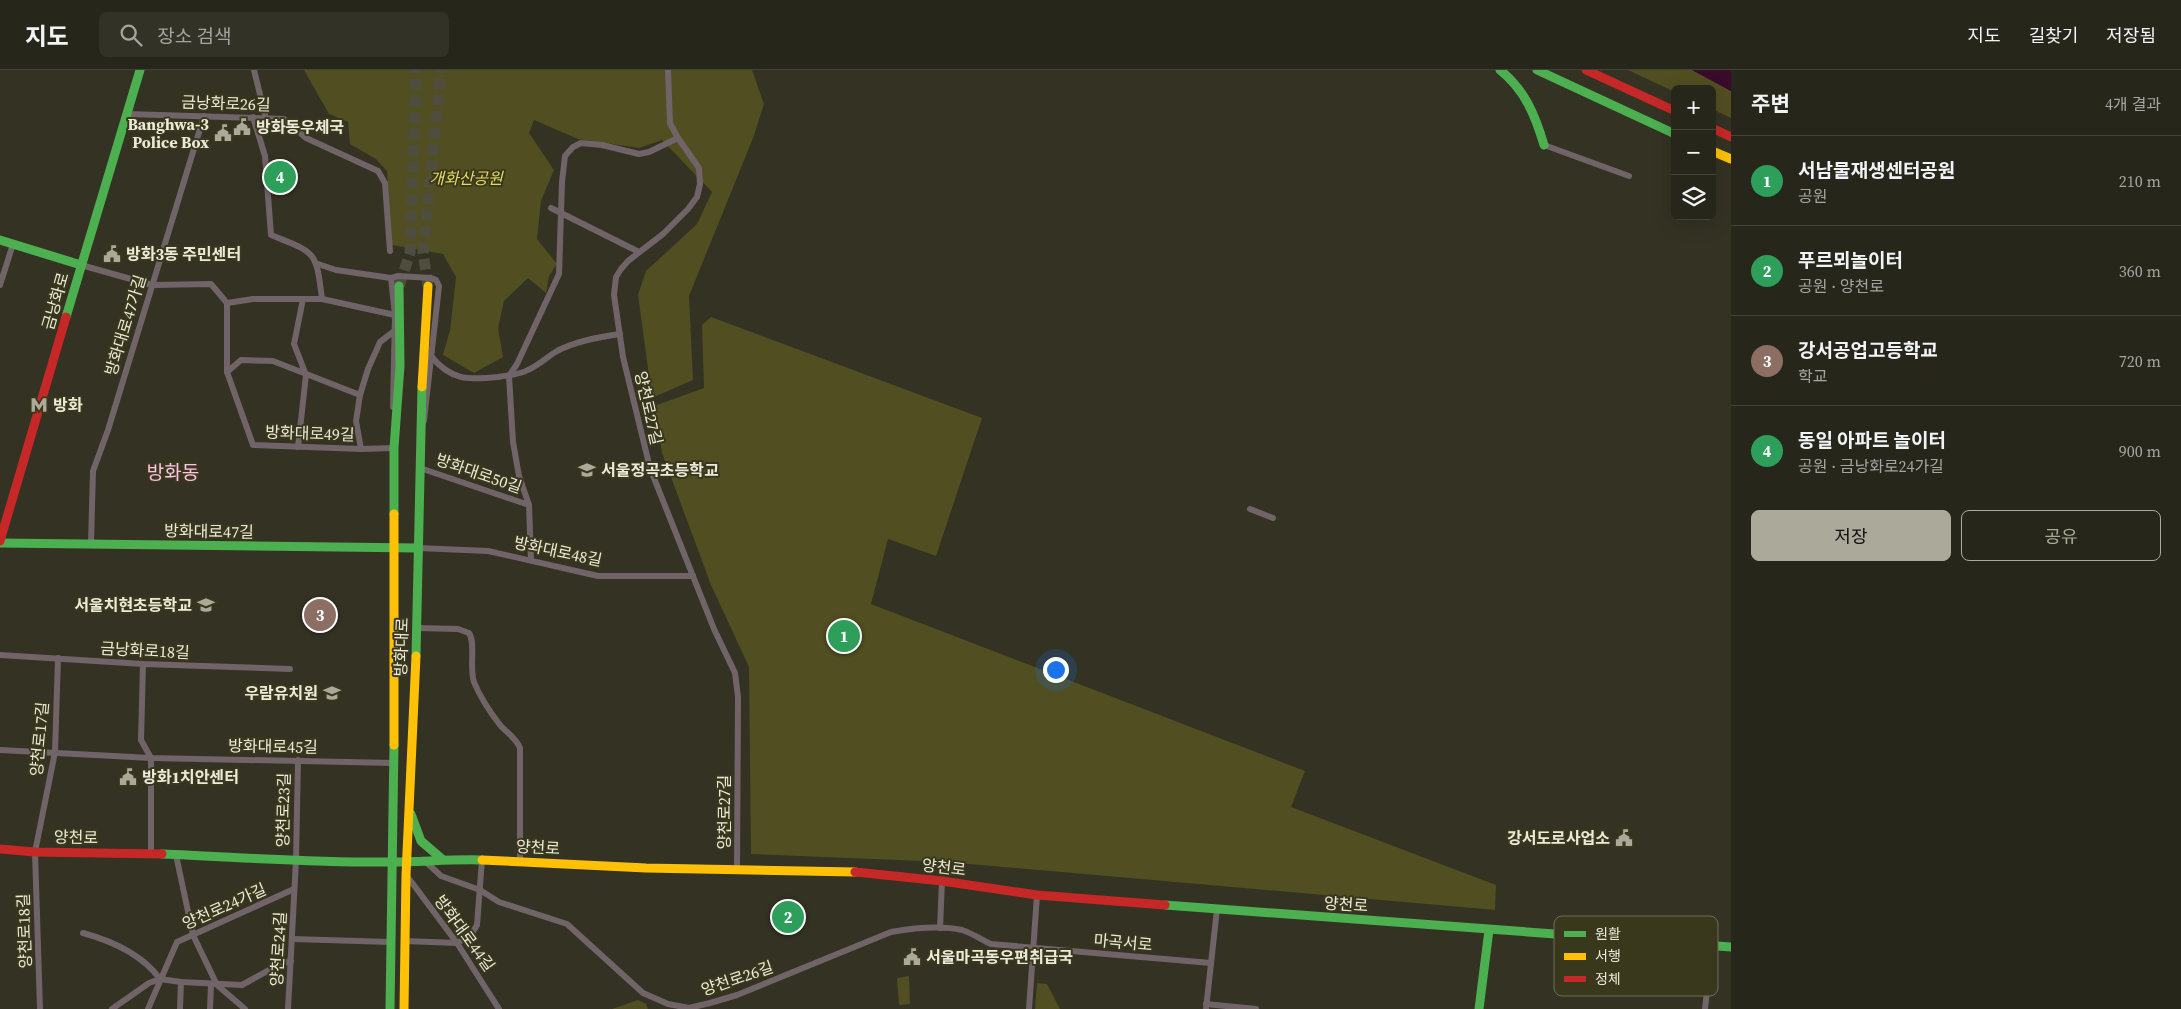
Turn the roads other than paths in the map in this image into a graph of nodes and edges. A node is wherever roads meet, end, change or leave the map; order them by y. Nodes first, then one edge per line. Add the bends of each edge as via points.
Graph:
1 (140, 70) edge
2 (254, 70) edge
3 (668, 70) edge
4 (1500, 70) edge
5 (1537, 70) edge
6 (1586, 70) edge
7 (1671, 109) edge
8 (127, 114) junction
9 (204, 116) junction
10 (253, 117) junction
11 (266, 119) junction
12 (1716, 130) edge
13 (1671, 132) edge
14 (1731, 137) edge
15 (678, 138) junction
16 (1544, 145) joint
17 (1716, 153) edge
18 (1731, 160) edge
19 (1629, 176) dead end
20 (551, 208) dead end
21 (561, 212) junction
22 (0, 240) edge
23 (13, 244) junction
24 (390, 250) dead end
25 (639, 252) junction
26 (318, 264) junction
27 (81, 265) junction
28 (391, 278) junction
29 (0, 285) edge
30 (152, 285) junction
31 (399, 286) tunnel mouth
32 (428, 286) tunnel mouth
33 (304, 299) junction
34 (322, 299) junction
35 (227, 303) junction
36 (395, 315) junction
37 (393, 332) junction
38 (620, 334) junction
39 (430, 355) junction
40 (227, 372) junction
41 (306, 375) junction
42 (509, 376) junction
43 (360, 395) junction
44 (422, 431) junction
45 (394, 433) junction
46 (298, 447) junction
47 (394, 448) junction
48 (360, 449) junction
49 (420, 468) junction
50 (529, 505) junction
51 (1250, 509) dead end
52 (1273, 518) dead end
53 (0, 542) edge
54 (91, 544) junction
55 (394, 548) junction
56 (418, 548) junction
57 (531, 560) junction
58 (693, 576) junction
59 (417, 628) junction
60 (0, 656) edge
61 (58, 658) junction
62 (143, 664) junction
63 (290, 669) dead end
64 (0, 750) edge
65 (55, 752) junction
66 (151, 758) junction
67 (298, 760) junction
68 (394, 763) junction
69 (409, 807) junction
70 (3, 848) edge
71 (35, 852) junction
72 (151, 853) junction
73 (176, 855) junction
74 (442, 859) junction
75 (296, 860) junction
76 (424, 860) junction
77 (482, 860) junction
78 (520, 860) junction
79 (392, 862) junction
80 (407, 862) junction
81 (737, 869) junction
82 (406, 875) junction
83 (942, 881) junction
84 (294, 890) junction
85 (480, 890) junction
86 (1037, 895) junction
87 (1217, 909) junction
88 (940, 928) junction
89 (1489, 930) junction
90 (83, 933) dead end
91 (194, 935) junction
92 (1554, 935) edge
93 (292, 939) junction
94 (404, 941) junction
95 (391, 942) junction
96 (458, 943) junction
97 (1718, 946) edge
98 (1034, 947) junction
99 (1731, 947) edge
100 (291, 961) junction
101 (1211, 963) junction
102 (160, 979) junction
103 (181, 982) junction
104 (214, 985) junction
105 (1706, 996) edge
106 (1206, 1007) edge
107 (40, 1009) edge
108 (112, 1009) edge
109 (148, 1009) edge
110 (180, 1009) edge
111 (210, 1009) edge
112 (245, 1009) edge
113 (288, 1009) edge
114 (390, 1009) edge
115 (404, 1009) edge
116 (499, 1009) edge
117 (1029, 1009) edge
118 (1256, 1009) edge
119 (1479, 1009) edge
120 (1705, 1009) edge

1 - 8 main road, 금낭화로
2 - 11 street
3 - 15 street, 양천로27길 via 670,123
4 - 16 main road via 1524,92
5 - 13 main road
6 - 7 main road
8 - 9 street, 금낭화로26길
8 - 27 main road, 금낭화로
9 - 10 street, 금낭화로26길
9 - 30 street, 방화대로47가길
10 - 11 street, 금낭화로26길
10 - 26 street via 265,156 270,234 307,250
11 - 24 street, 금낭화로26길 via 284,119 306,138 378,171 385,184
12 - 14 main road
15 - 21 street via 639,154 602,145 581,143 573,147 565,156
15 - 25 street, 양천로27길 via 699,168 698,197 663,234
16 - 19 street
17 - 18 main road
20 - 21 street
21 - 25 street
21 - 42 street via 559,274
22 - 23 main road
23 - 27 main road
23 - 29 street
25 - 38 street, 양천로27길 via 616,277 614,295
26 - 28 street via 336,270
26 - 34 street
27 - 30 street
27 - 53 main road, 금낭화로
28 - 36 street
28 - 39 street via 436,280 439,286
30 - 35 street via 211,284
30 - 54 street, 방화대로47가길 via 93,471
31 - 45 main road, 방화대로 via 400,366
32 - 44 main road, 방화대로
33 - 34 street
33 - 35 street via 253,299
33 - 41 street via 294,344
34 - 36 street
35 - 40 street, 방화대로49길
36 - 37 street
37 - 43 street via 380,342
37 - 45 street
38 - 42 street via 589,339 556,351 534,367
38 - 58 street, 양천로27길 via 650,468
39 - 42 street via 454,376 478,380
39 - 44 street via 427,408
40 - 41 street via 240,360 273,361
40 - 46 street, 방화대로49길 via 253,445
41 - 43 street
41 - 46 street
42 - 50 street, 방화대로50길 via 513,442 519,476
43 - 48 street via 356,421
44 - 49 main road, 방화대로
45 - 47 main road, 방화대로
46 - 48 street, 방화대로49길
47 - 48 street, 방화대로49길
47 - 55 main road, 방화대로
49 - 50 street, 방화대로50길
49 - 56 main road, 방화대로
50 - 57 street, 방화대로50길
51 - 52 street
53 - 54 main road, 방화대로47길
54 - 55 main road, 방화대로47길
55 - 56 main road, 방화대로47길
55 - 68 main road, 방화대로
56 - 57 street, 방화대로48길 via 488,551
56 - 59 main road, 방화대로
57 - 58 street, 방화대로48길 via 598,576
58 - 81 street, 양천로27길 via 735,673 738,697
59 - 69 main road, 방화대로
59 - 78 street via 458,629 468,633 472,640 472,675 476,685 495,718 518,742
60 - 61 street, 금낭화로18길
61 - 62 street, 금낭화로18길
61 - 65 street, 양천로17길
62 - 63 street, 금낭화로18길
62 - 66 street via 140,740
64 - 65 street, 방화대로45길
65 - 66 street, 방화대로45길
65 - 71 street, 양천로17길
66 - 67 street, 방화대로45길
66 - 72 street
67 - 68 street, 방화대로45길
67 - 75 street, 양천로23길
68 - 79 main road, 방화대로
69 - 74 main road via 421,841
69 - 80 main road, 방화대로
70 - 71 main road, 양천로
71 - 72 main road, 양천로
71 - 107 street, 양천로18길
72 - 73 main road, 양천로
73 - 75 main road, 양천로
73 - 91 street
74 - 76 main road, 양천로
74 - 77 main road, 양천로
75 - 79 main road, 양천로
75 - 84 street, 양천로24길
76 - 80 main road, 양천로
76 - 85 street, 양천로26길 via 441,876
77 - 78 main road, 양천로
77 - 85 street
78 - 81 main road, 양천로 via 646,868
79 - 80 main road, 양천로
79 - 95 main road, 방화대로
80 - 82 main road, 방화대로
81 - 83 main road, 양천로 via 856,872
82 - 94 main road, 방화대로
82 - 96 street, 방화대로44길
83 - 86 main road, 양천로
83 - 88 street
84 - 91 street, 양천로24가길
84 - 93 street, 양천로24길
85 - 88 street, 양천로26길 via 499,902 568,924 643,993 668,1004 689,1008 737,995 891,932
85 - 96 street via 477,925 471,935
86 - 87 main road, 양천로
86 - 98 street
87 - 89 main road, 양천로
87 - 101 street
88 - 98 street, 마곡서로 via 964,931 991,944
89 - 92 main road, 양천로
89 - 119 main road
90 - 102 street via 115,943 152,968
91 - 102 street, 양천로24가길 via 177,942
91 - 104 street
93 - 95 street
93 - 100 street, 양천로24길
94 - 96 street
94 - 115 main road, 방화대로
95 - 114 main road, 방화대로
96 - 116 street, 방화대로44길
97 - 99 main road, 양천로
98 - 101 street, 마곡서로
98 - 117 street
100 - 104 street via 242,985
100 - 113 street, 양천로24길
101 - 106 street
102 - 103 street
102 - 108 street
102 - 109 street, 양천로24가길
103 - 104 street
103 - 110 street
104 - 111 street
104 - 112 street
105 - 120 street
106 - 118 street

